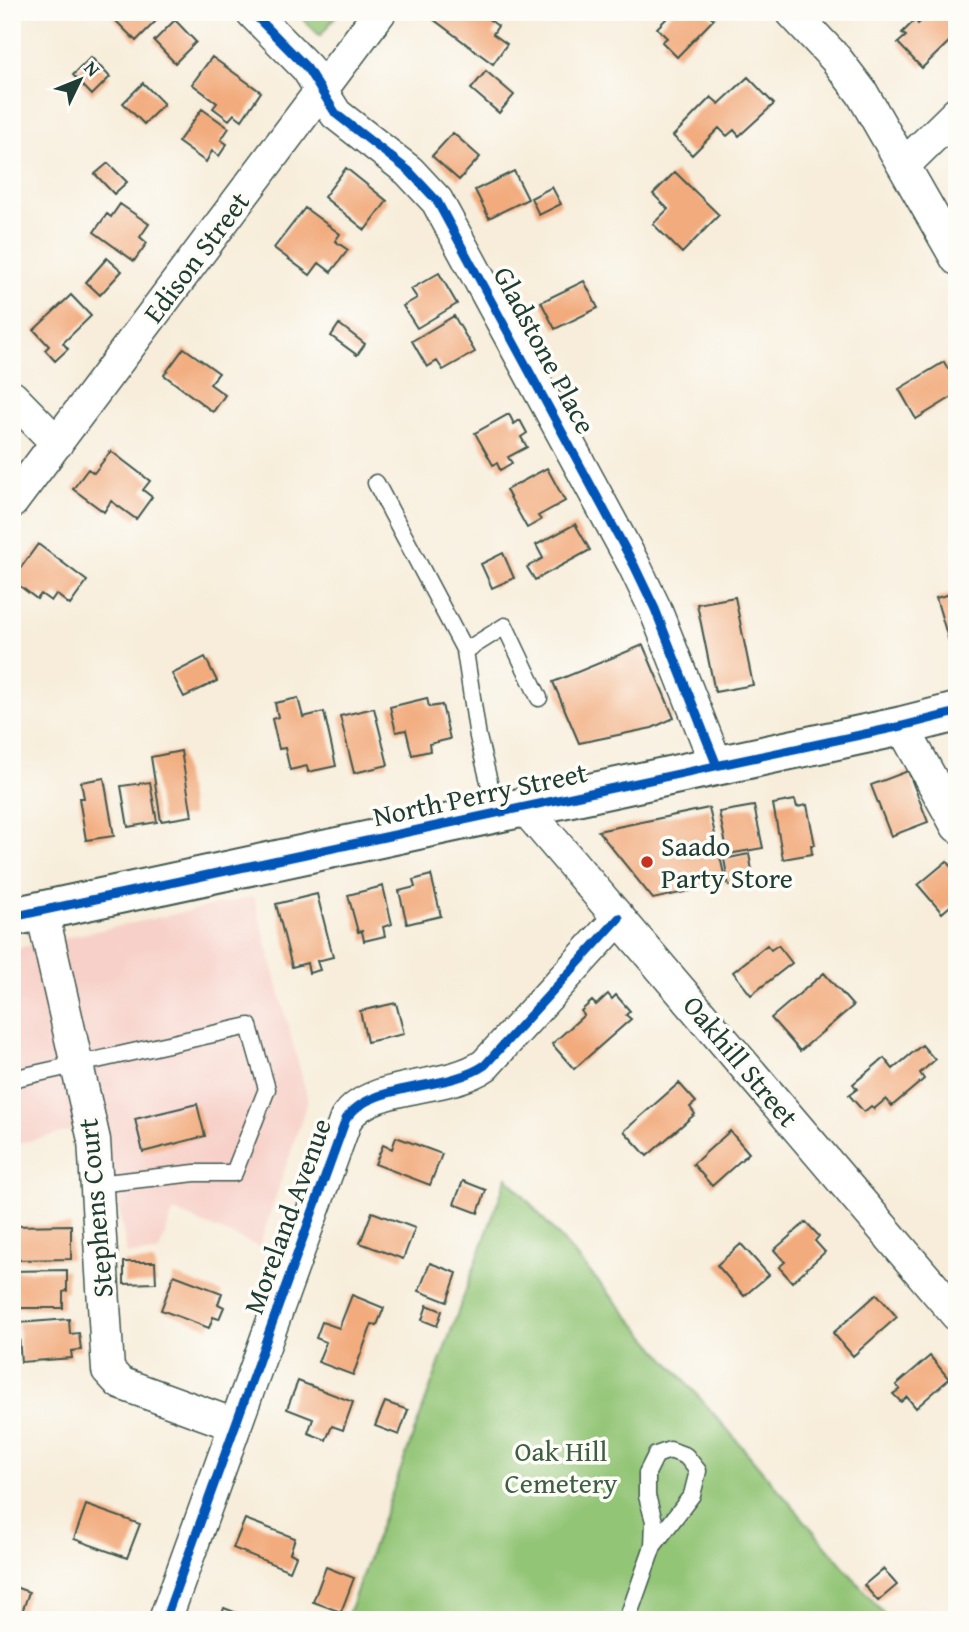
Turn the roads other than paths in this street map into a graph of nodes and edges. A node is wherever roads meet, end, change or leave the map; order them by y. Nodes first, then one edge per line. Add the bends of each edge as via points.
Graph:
1 (252, 12) edge
2 (380, 12) edge
3 (792, 12) edge
4 (322, 90) junction
5 (957, 113) edge
6 (904, 165) junction
7 (957, 259) edge
8 (12, 397) edge
9 (57, 443) junction
10 (376, 483) dead end
11 (12, 502) edge
12 (465, 651) junction
13 (539, 698) dead end
14 (957, 712) edge
15 (902, 726) junction
16 (717, 766) junction
17 (511, 811) junction
18 (957, 826) edge
19 (27, 914) edge
20 (619, 918) junction
21 (77, 1063) junction
22 (12, 1079) edge
23 (97, 1184) junction
24 (957, 1315) edge
25 (235, 1425) junction
26 (653, 1546) junction
27 (165, 1620) edge
28 (627, 1620) edge

1 - 4 street, Gladstone Place via 307,68
2 - 4 street, Edison Street
3 - 6 street via 854,82
4 - 9 street, Edison Street
4 - 16 street, Gladstone Place via 336,114 409,171 444,212 629,554
5 - 6 street
6 - 7 street
8 - 9 street
9 - 11 street, Edison Street
10 - 12 lane
12 - 13 lane via 505,626
12 - 17 lane via 478,737
14 - 15 main road, North Perry Street
15 - 16 main road, North Perry Street
15 - 18 street
16 - 17 main road, North Perry Street
17 - 19 main road, North Perry Street
17 - 20 street, Oakhill Street
19 - 21 street, Stephens Court
20 - 24 street, Oakhill Street
20 - 25 street, Moreland Avenue via 485,1065 457,1079 370,1099 350,1113
21 - 22 lane
21 - 23 street, Stephens Court via 93,1134
21 - 23 lane via 249,1026 267,1089 234,1173
23 - 25 street, Stephens Court via 111,1375 120,1384
25 - 27 street, Moreland Avenue
26 - 26 lane via 692,1495 698,1471 686,1456 670,1450 656,1455 647,1473
26 - 28 lane

